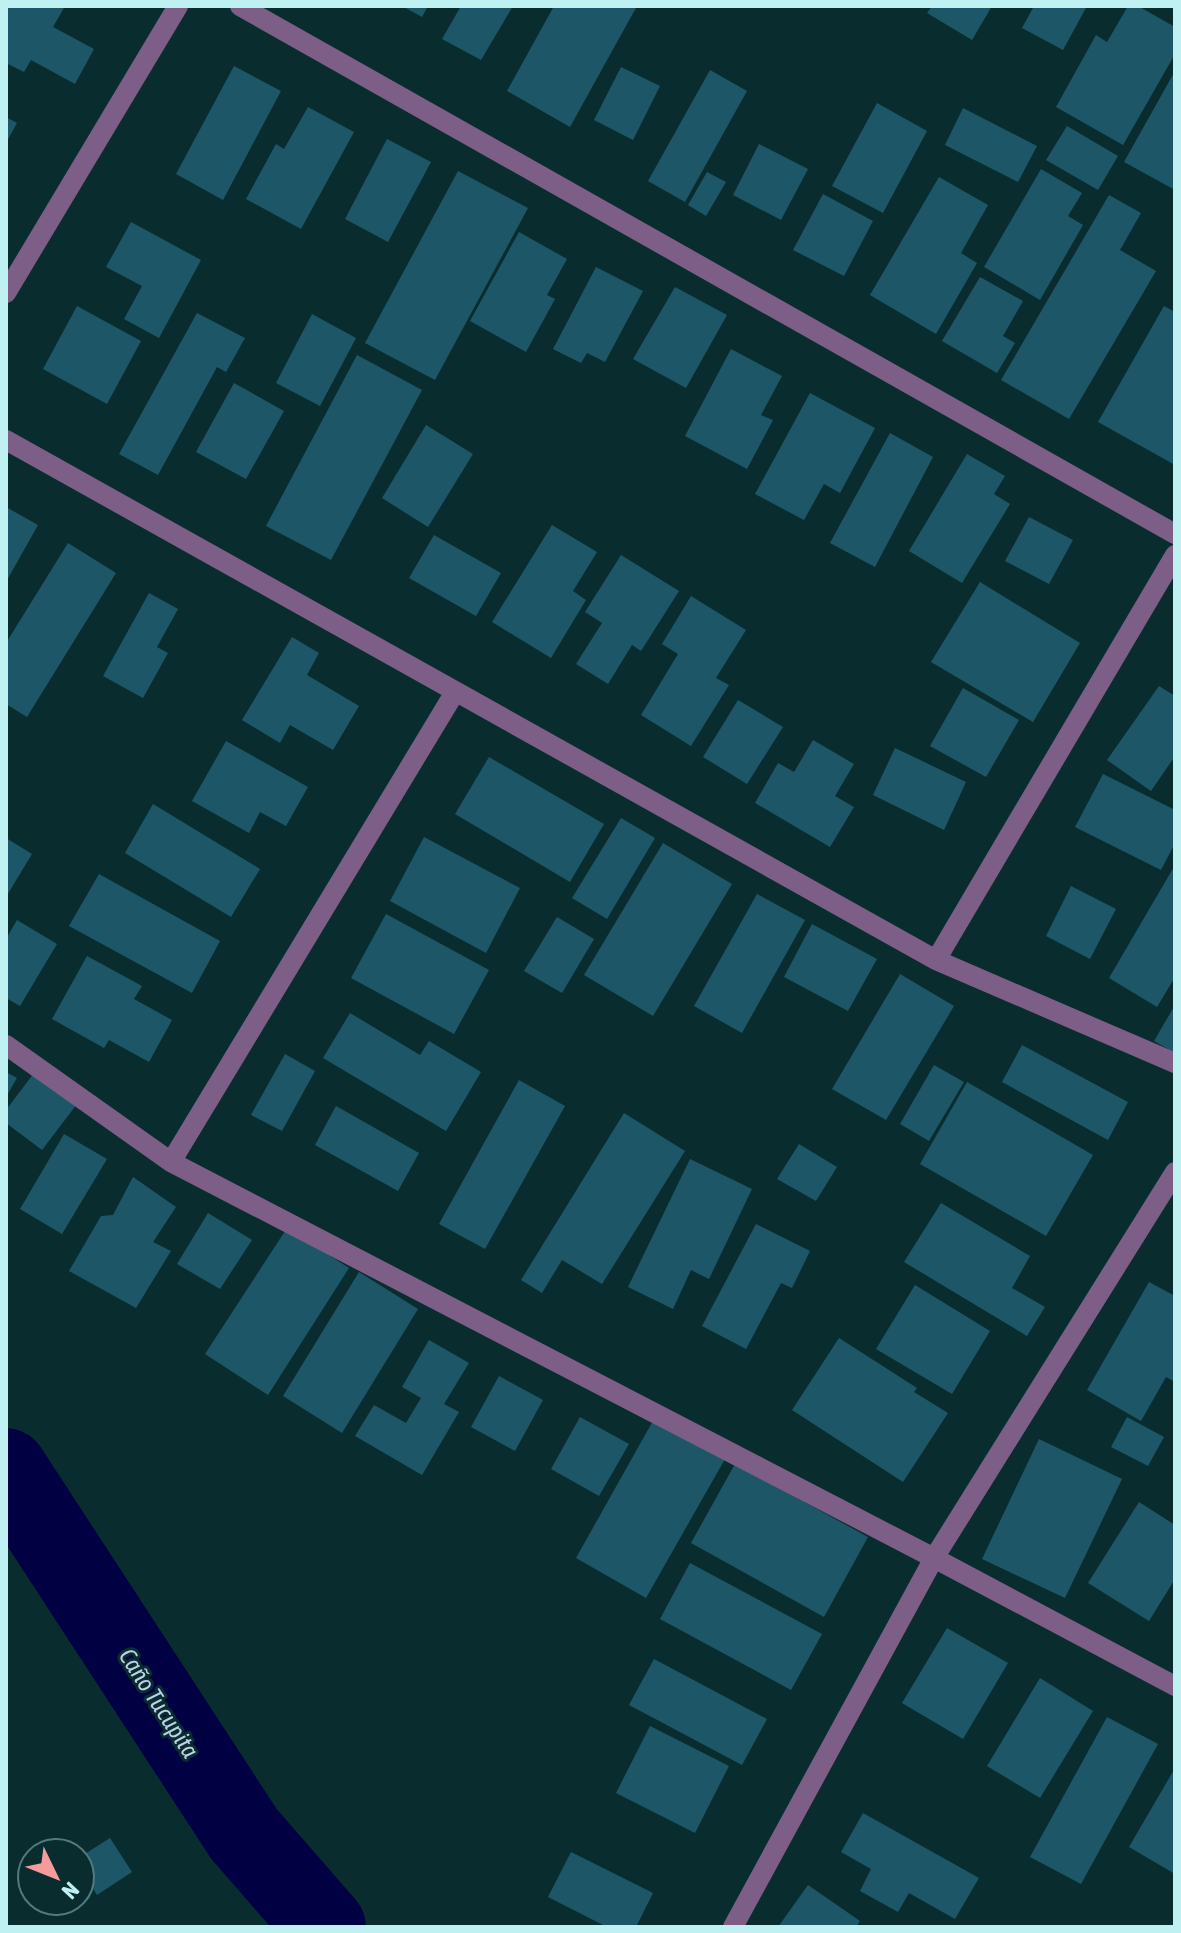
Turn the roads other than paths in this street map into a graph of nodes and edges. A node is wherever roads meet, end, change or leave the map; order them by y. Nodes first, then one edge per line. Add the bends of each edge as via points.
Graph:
1 (178, 6) edge
2 (240, 6) edge
3 (6, 293) edge
4 (6, 440) edge
5 (1175, 534) edge
6 (1175, 555) edge
7 (455, 692) junction
8 (936, 960) junction
9 (6, 1045) edge
10 (1175, 1063) edge
11 (171, 1162) junction
12 (1175, 1172) edge
13 (934, 1558) junction
14 (1175, 1686) edge
15 (733, 1927) edge

1 - 3 street
2 - 5 street
4 - 7 street
6 - 8 street
7 - 8 street
7 - 11 street
8 - 10 street
9 - 11 street
11 - 13 street
12 - 13 street
13 - 14 street
13 - 15 street

